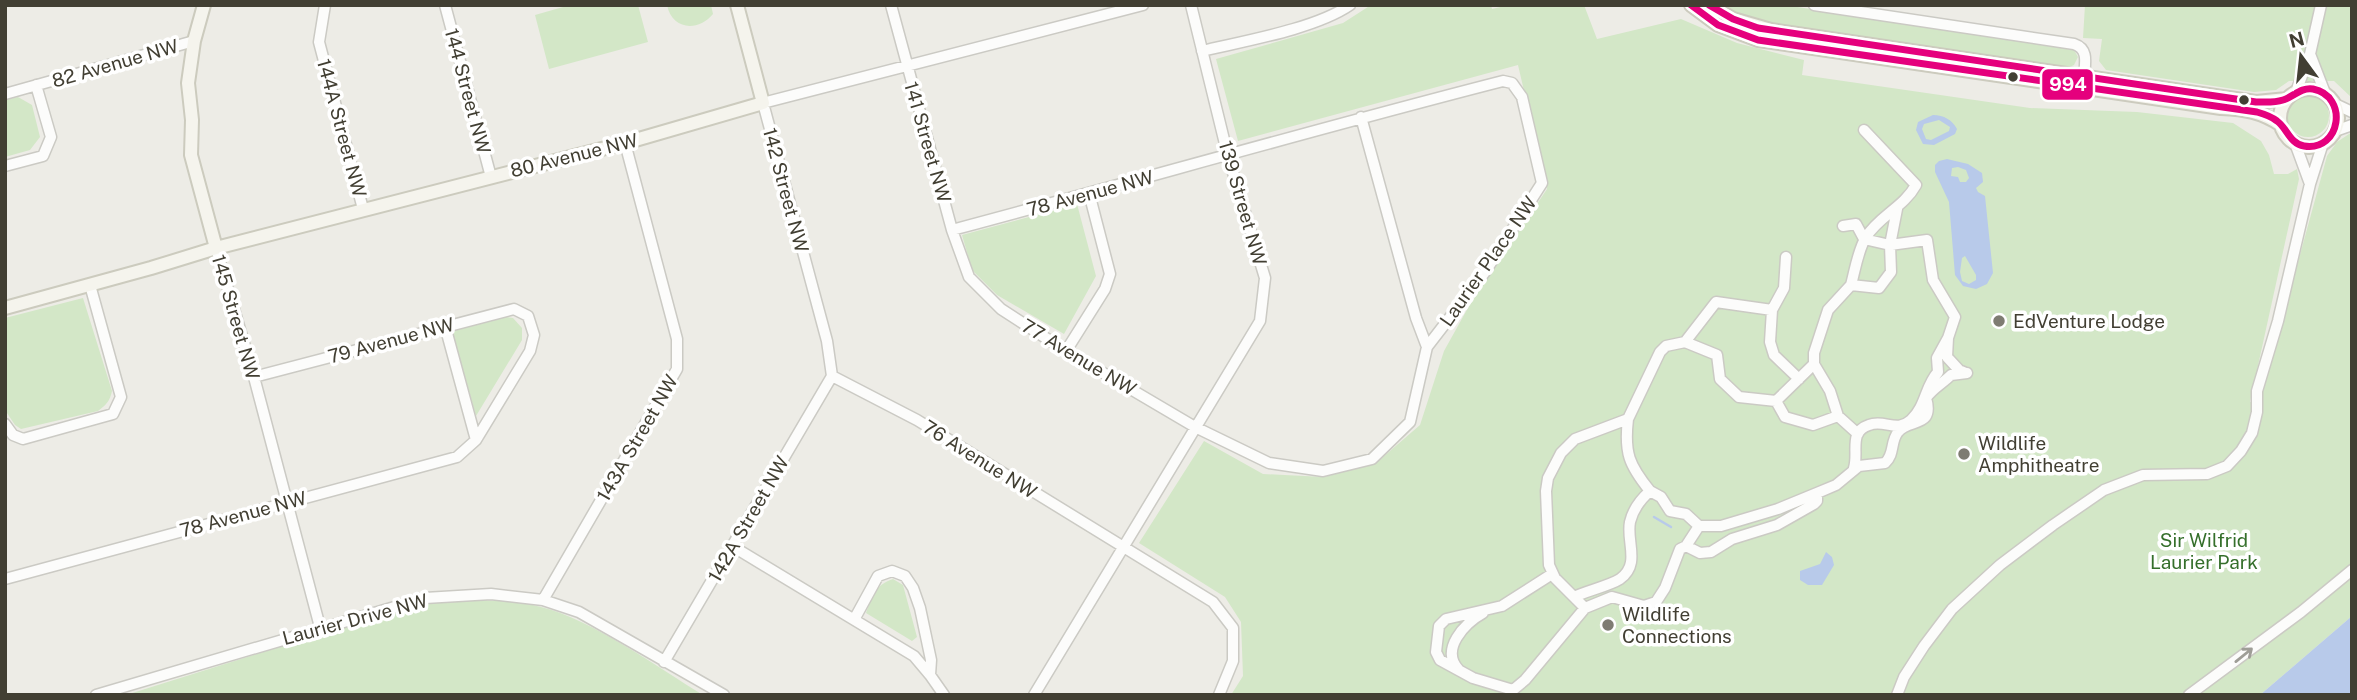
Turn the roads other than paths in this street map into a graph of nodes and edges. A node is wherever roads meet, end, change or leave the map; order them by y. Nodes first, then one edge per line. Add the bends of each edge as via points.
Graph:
1 (204, 5) edge
2 (325, 5) edge
3 (445, 5) edge
4 (737, 5) edge
5 (891, 5) edge
6 (1143, 5) edge
7 (1191, 5) edge
8 (1350, 5) edge
9 (1691, 5) edge
10 (1709, 5) edge
11 (1814, 5) edge
12 (2321, 5) edge
13 (1334, 10) edge
14 (194, 41) junction
15 (1202, 51) junction
16 (2309, 54) junction
17 (907, 65) junction
18 (2084, 76) junction
19 (36, 85) junction
20 (2325, 93) junction
21 (5, 94) edge
22 (2292, 95) junction
23 (763, 103) junction
24 (2335, 104) junction
25 (2352, 112) edge
26 (1361, 117) junction
27 (2281, 125) junction
28 (2352, 125) edge
29 (1864, 130) dead end
30 (2335, 131) junction
31 (625, 143) junction
32 (2295, 143) junction
33 (2323, 143) junction
34 (1228, 156) junction
35 (5, 166) edge
36 (491, 177) junction
37 (2310, 184) junction
38 (1089, 193) junction
39 (363, 209) junction
40 (1897, 209) junction
41 (1843, 226) dead end
42 (953, 230) junction
43 (1864, 239) junction
44 (1890, 245) junction
45 (216, 248) junction
46 (1786, 257) dead end
47 (969, 277) joint
48 (90, 285) junction
49 (1851, 285) junction
50 (5, 308) edge
51 (1772, 310) junction
52 (445, 326) junction
53 (1948, 338) junction
54 (1685, 342) junction
55 (1427, 347) junction
56 (1066, 351) junction
57 (1814, 364) junction
58 (832, 376) junction
59 (254, 377) junction
60 (1800, 379) junction
61 (1926, 398) junction
62 (1776, 401) junction
63 (1838, 416) junction
64 (1628, 419) junction
65 (5, 424) edge
66 (1905, 425) junction
67 (1195, 427) junction
68 (1858, 434) junction
69 (476, 440) junction
70 (1854, 468) junction
71 (1650, 491) junction
72 (1817, 493) junction
73 (288, 502) junction
74 (1755, 515) junction
75 (1699, 526) junction
76 (1758, 532) junction
77 (732, 546) junction
78 (1686, 546) junction
79 (1125, 548) junction
80 (2352, 570) edge
81 (1552, 574) junction
82 (5, 579) edge
83 (1574, 597) junction
84 (543, 600) junction
85 (1585, 608) junction
86 (1487, 611) junction
87 (855, 618) junction
88 (320, 627) junction
89 (664, 662) junction
90 (1462, 673) junction
91 (930, 675) junction
92 (1035, 694) edge
93 (1896, 694) edge
94 (96, 695) edge
95 (724, 695) edge
96 (944, 695) edge
97 (1219, 695) edge
98 (2189, 695) edge

1 - 14 street, 145 Street NW
2 - 39 street, 144A Street NW via 319,42
3 - 36 street, 144 Street NW
4 - 23 street, 142 Street NW
5 - 17 street, 141 Street NW
6 - 17 street, 80 Avenue NW
7 - 15 street, 139 Street NW
8 - 13 street
9 - 27 street via 1718,25 1758,40 2245,109
10 - 18 street via 1758,28
11 - 18 street via 2062,42 2081,47 2086,58
12 - 16 street
13 - 15 street via 1265,36
14 - 19 street, 82 Avenue NW
14 - 45 street, 145 Street NW via 188,82 191,155
15 - 34 street, 139 Street NW
16 - 20 street
16 - 22 street
17 - 23 street, 80 Avenue NW
17 - 42 street, 141 Street NW
18 - 22 street via 2256,102
19 - 21 street, 82 Avenue NW
19 - 35 street, 82 Avenue NW via 51,137 43,156
20 - 22 street via 2306,89
20 - 24 street
22 - 27 street via 2280,116
23 - 31 street, 80 Avenue NW
23 - 58 street, 142 Street NW via 827,341
24 - 25 street
24 - 30 street
26 - 34 street, Laurier Place NW
26 - 55 street, Laurier Place NW
26 - 55 street, Laurier Place NW via 1503,81 1512,83 1522,97 1542,183 1485,272
27 - 32 street
28 - 30 street
29 - 40 street via 1916,185
30 - 33 street
31 - 36 street, 80 Avenue NW
31 - 84 street, 143A Street NW via 677,339 677,369
32 - 33 street
32 - 37 street
33 - 37 street
34 - 38 street, 78 Avenue NW
34 - 67 street, 139 Street NW via 1265,278 1260,321
36 - 39 street, 80 Avenue NW
37 - 93 street via 2257,391 2252,433 2241,451 2228,466 2207,474 2143,475 2104,490 2053,525 2000,565 1952,610
38 - 42 street, 78 Avenue NW
38 - 56 street via 1110,274
39 - 45 street, 80 Avenue NW
40 - 43 street via 1875,220
40 - 44 street
41 - 43 street via 1856,224
42 - 47 street, 141 Street NW
43 - 44 street
43 - 49 street via 1854,259
44 - 49 street via 1891,272 1879,288
44 - 53 street via 1927,240 1933,280 1955,317
45 - 48 street, 80 Avenue NW
45 - 59 street, 145 Street NW
46 - 51 street via 1784,288
47 - 56 street, 77 Avenue NW via 1001,309
48 - 50 street, 80 Avenue NW
48 - 65 street via 121,397 113,414 23,439
49 - 57 street via 1828,310
51 - 54 street via 1716,302
51 - 60 street via 1772,351
52 - 59 street, 79 Avenue NW
52 - 69 street
52 - 69 street, 79 Avenue NW via 514,309 528,316 534,335 530,351
53 - 61 street
53 - 61 street via 1947,357 1967,373 1951,375
54 - 62 street via 1717,355 1720,379 1739,397
54 - 64 street via 1660,352
55 - 67 street, Laurier Place NW via 1410,422 1372,459 1323,471 1269,463
56 - 67 street, 77 Avenue NW
57 - 60 street
57 - 63 street
58 - 77 street, 142A Street NW
58 - 79 street, 76 Avenue NW via 917,420
59 - 73 street, 145 Street NW
60 - 62 street
61 - 66 street
62 - 63 street via 1785,417 1813,425
63 - 68 street
64 - 71 street via 1628,457
64 - 81 street via 1575,439 1553,465 1546,491
66 - 68 street via 1873,423
66 - 70 street via 1895,436 1889,460
67 - 79 street
68 - 70 street
69 - 73 street, 78 Avenue NW via 457,457
70 - 72 street via 1836,485
71 - 75 street via 1661,497 1670,511 1686,514
71 - 83 street via 1629,524 1633,554 1629,569 1614,582
72 - 74 street
72 - 76 street via 1814,504
73 - 82 street, 78 Avenue NW
73 - 88 street, 145 Street NW
74 - 75 street via 1721,526
74 - 76 street
75 - 78 street
76 - 78 street via 1732,539 1711,552 1700,553
77 - 87 street
77 - 89 street, 142A Street NW
78 - 85 street via 1677,552 1656,602 1644,606 1612,597
79 - 92 street
79 - 97 street via 1213,602 1233,628 1233,661
98 -> 80 street
81 - 83 street
81 - 86 street
83 - 85 street
84 - 88 street, Laurier Drive NW via 491,594 425,598
84 - 89 street, Laurier Drive NW via 579,612
85 - 90 street via 1513,691
86 - 90 street via 1470,622 1453,645 1452,660
86 - 90 street via 1451,617 1439,626 1437,655
87 - 91 street via 914,656
87 - 91 street via 878,576 892,571 905,576 920,608
88 - 94 street, Laurier Drive NW
89 - 95 street, Laurier Drive NW
91 - 96 street

